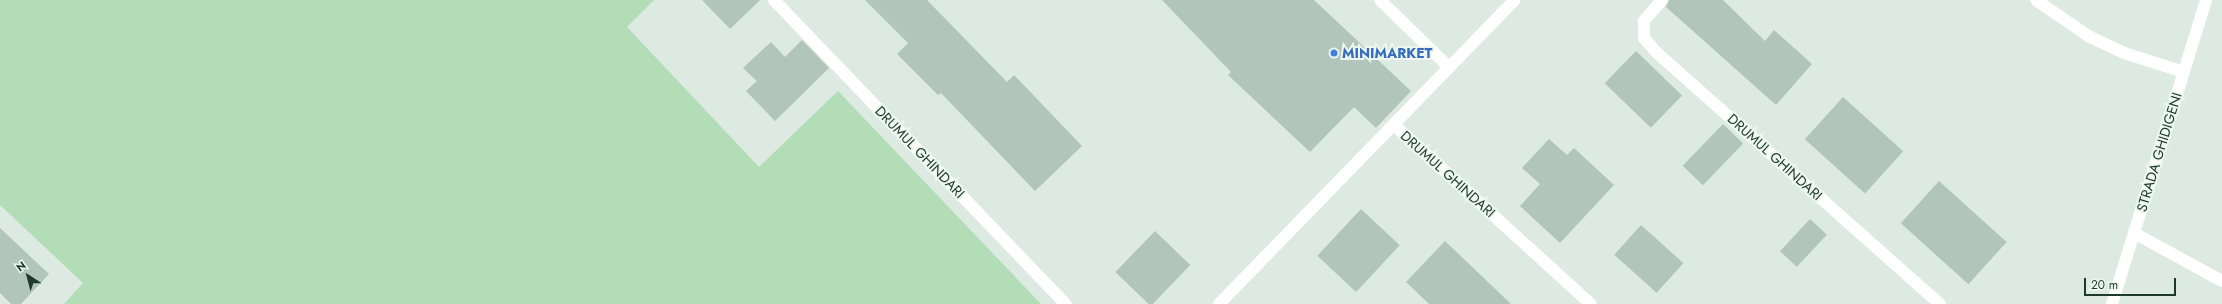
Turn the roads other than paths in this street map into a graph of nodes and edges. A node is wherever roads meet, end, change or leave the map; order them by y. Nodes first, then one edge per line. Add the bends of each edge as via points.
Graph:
1 (774, 0) edge
2 (1380, 0) edge
3 (1515, 0) edge
4 (1662, 0) edge
5 (2036, 0) edge
6 (2206, 0) edge
7 (1449, 67) junction
8 (2184, 72) junction
9 (1394, 125) junction
10 (2134, 233) junction
11 (2222, 282) edge
12 (1066, 304) edge
13 (1218, 304) edge
14 (1591, 304) edge
15 (1940, 304) edge
16 (2112, 304) edge

1 - 12 street, DRUMUL GHINDARI
2 - 7 street
3 - 7 street, DRUMUL GHINDARI
4 - 15 street, DRUMUL GHINDARI via 1644,21 1644,38 1656,52
5 - 8 street via 2090,37 2124,53
6 - 8 street, STRADA GHIDIGENI
7 - 9 street, DRUMUL GHINDARI
8 - 10 street, STRADA GHIDIGENI
9 - 13 street, DRUMUL GHINDARI
9 - 14 street, DRUMUL GHINDARI
10 - 11 street
10 - 16 street, STRADA GHIDIGENI

